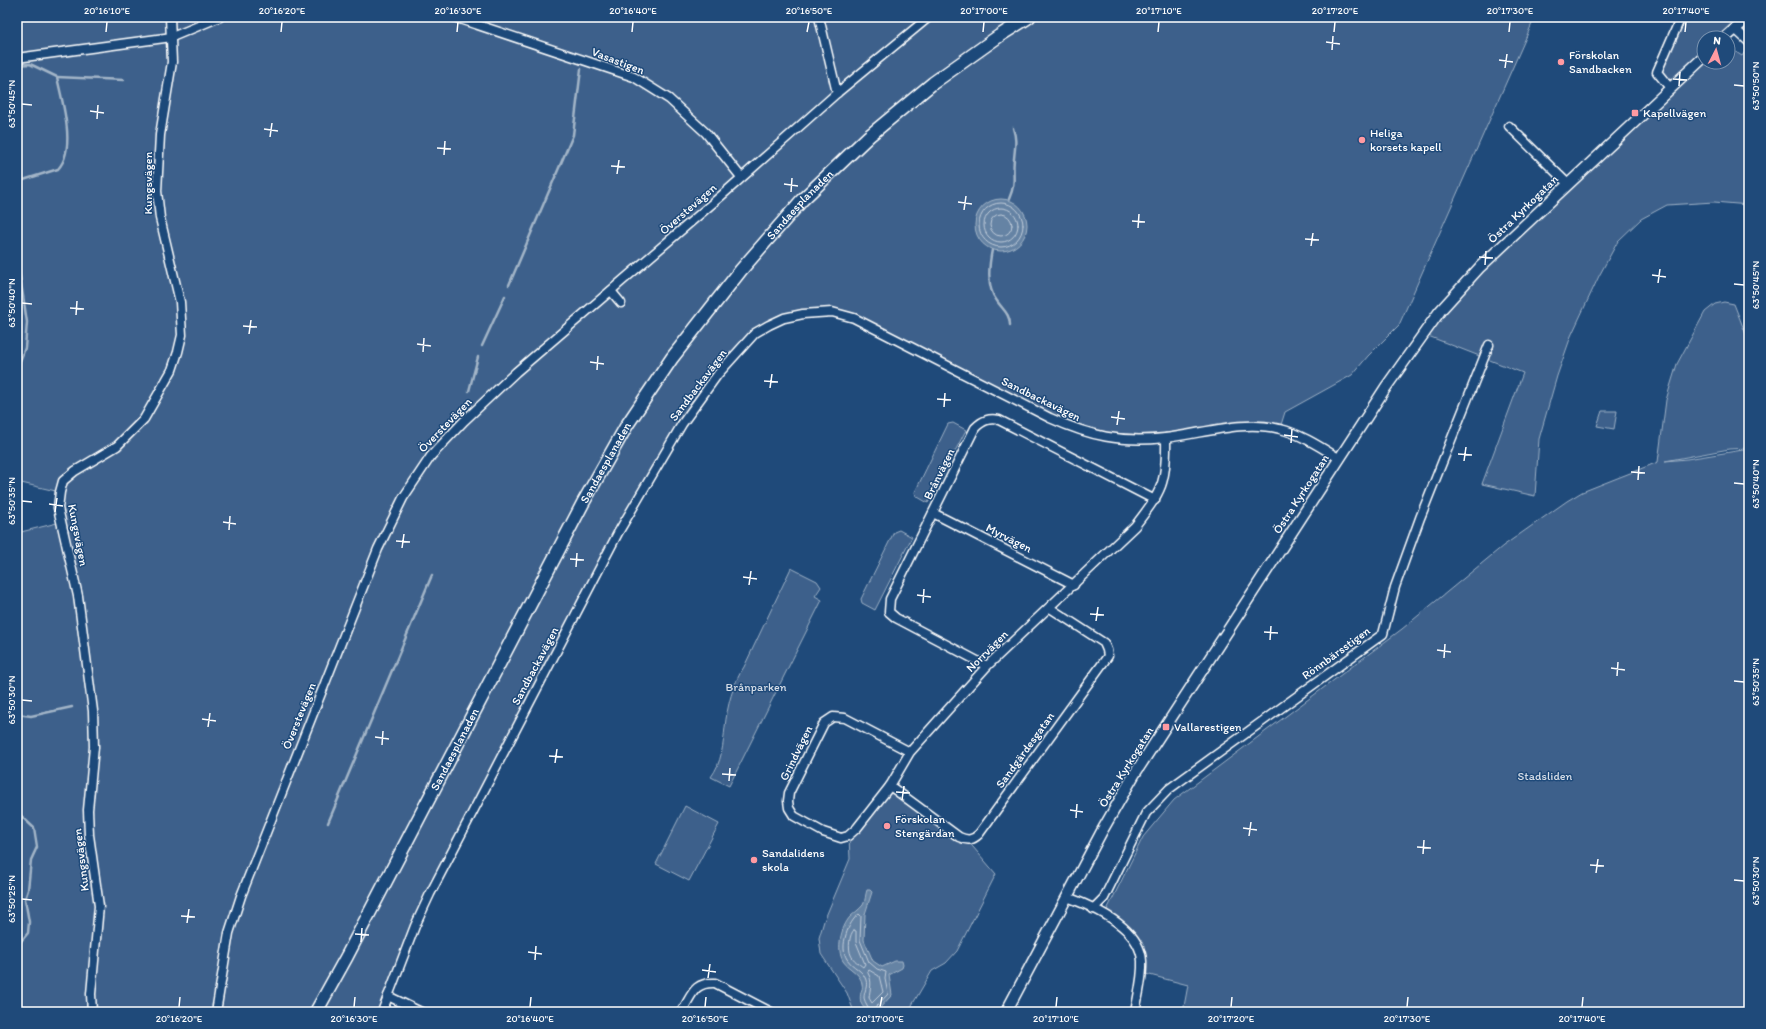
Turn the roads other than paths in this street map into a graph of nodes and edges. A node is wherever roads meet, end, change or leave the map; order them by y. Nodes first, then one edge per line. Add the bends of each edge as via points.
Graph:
1 (170, 17) edge
2 (220, 17) edge
3 (454, 17) edge
4 (819, 17) edge
5 (929, 17) edge
6 (1029, 17) edge
7 (1680, 17) edge
8 (1749, 17) edge
9 (1735, 29) joint
10 (172, 37) junction
11 (1749, 42) edge
12 (17, 58) edge
13 (1696, 64) edge
14 (1670, 88) junction
15 (837, 93) junction
16 (1509, 126) dead end
17 (741, 177) junction
18 (1568, 184) junction
19 (611, 291) junction
20 (621, 303) dead end
21 (1489, 345) dead end
22 (1166, 438) junction
23 (1340, 459) junction
24 (1155, 500) junction
25 (933, 513) junction
26 (1074, 585) junction
27 (1050, 608) junction
28 (987, 666) junction
29 (910, 752) junction
30 (890, 786) junction
31 (794, 816) joint
32 (1067, 897) junction
33 (1094, 909) junction
34 (388, 996) junction
35 (92, 1012) edge
36 (216, 1012) edge
37 (316, 1012) edge
38 (382, 1012) edge
39 (421, 1012) edge
40 (681, 1012) edge
41 (771, 1012) edge
42 (1006, 1012) edge
43 (1135, 1012) edge

1 - 10 street, Kungsvägen
2 - 10 street
3 - 17 street, Vasastigen via 634,77 669,99 706,133
4 - 15 street
5 - 15 street, Överstevägen
6 - 37 main road, Sandaesplanaden via 933,82 858,146 802,200 741,270 672,358 627,425 583,502
7 - 14 street via 1657,72
8 - 9 street
9 - 11 street
10 - 12 street
10 - 35 street, Kungsvägen via 172,62 160,135 157,191 160,218 180,302 182,335 178,352 172,370 144,419 117,446 75,471 63,482 58,508 78,596 93,711 94,747 88,810 99,906 91,994
13 - 14 street, Östra Kyrkogatan
14 - 18 street, Östra Kyrkogatan
15 - 17 street, Överstevägen
16 - 18 street
17 - 19 street, Överstevägen
18 - 23 street, Östra Kyrkogatan via 1480,267 1440,311 1386,387
19 - 20 street
19 - 36 street, Överstevägen via 516,372 464,421 431,456 403,498 378,549 241,896 229,933
21 - 33 street, Rönnbärsstigen via 1420,518 1395,587 1383,634 1169,789 1146,813 1104,898
22 - 23 street, Sandbackavägen via 1245,426 1280,428
22 - 24 street, Norrvägen via 1164,476
22 - 34 street, Sandbackavägen via 1132,440 1100,437 1076,430 854,318 832,312 803,314 774,322 755,333 718,374 682,424 618,533 414,926
23 - 32 street, Östra Kyrkogatan via 1126,788
24 - 25 street, Brånvägen via 999,420 990,419 982,421 975,428
24 - 26 street, Norrvägen via 1135,526
25 - 26 street, Myrvägen
25 - 28 street, Brånvägen via 890,599 889,612
26 - 27 street, Norrvägen
27 - 28 street, Norrvägen
27 - 30 street, Sandgärdesgatan via 1104,643 1108,656 979,834 974,839 960,837
28 - 29 street, Norrvägen
29 - 30 street, Norrvägen
29 - 31 street, Grindvägen via 845,718 833,717 824,723 789,794 789,808
30 - 31 street, Norrvägen via 858,828 848,836 841,838 823,832
32 - 33 street
32 - 42 street, Östra Kyrkogatan
33 - 43 street via 1126,929 1134,937 1139,948 1142,973
34 - 38 street, Sandbackavägen
34 - 39 street
40 - 41 street via 698,986 707,983 715,983

